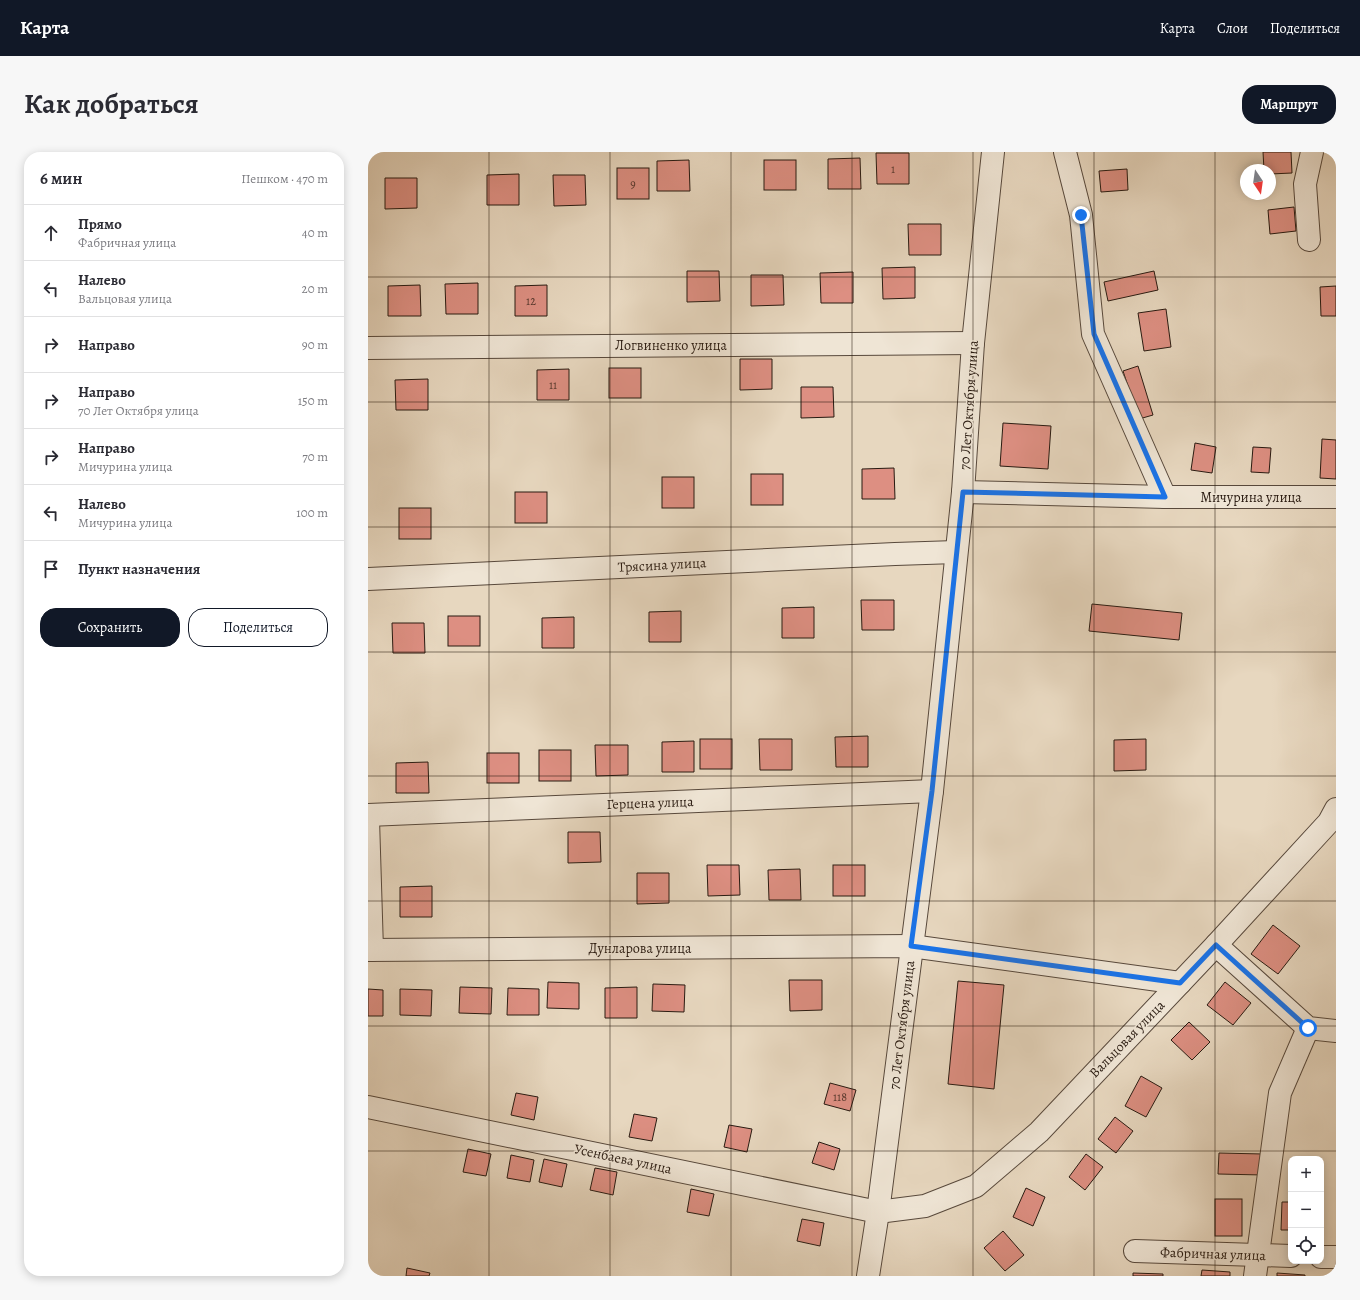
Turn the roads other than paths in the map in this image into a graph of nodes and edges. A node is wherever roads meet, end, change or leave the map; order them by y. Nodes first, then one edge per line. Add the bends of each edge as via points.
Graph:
1 (992, 152) edge
2 (1065, 152) edge
3 (1312, 152) edge
4 (1309, 240) dead end
5 (973, 343) junction
6 (368, 348) edge
7 (963, 492) junction
8 (1165, 497) junction
9 (1336, 497) edge
10 (956, 552) junction
11 (368, 579) edge
12 (932, 791) junction
13 (368, 815) edge
14 (1334, 818) edge
15 (368, 819) edge
16 (1216, 945) junction
17 (911, 946) junction
18 (370, 950) edge
19 (1180, 983) junction
20 (1308, 1028) junction
21 (1336, 1031) edge
22 (368, 1107) edge
23 (878, 1212) junction
24 (1135, 1251) dead end
25 (1288, 1257) edge
26 (1324, 1257) edge
27 (1336, 1258) edge
28 (1257, 1266) edge
29 (868, 1276) edge

1 - 5 street, 70 Лет Октября улица
2 - 8 street via 1081,215 1094,334
3 - 4 street via 1305,184
5 - 6 street, Логвиненко улица
5 - 7 street, 70 Лет Октября улица
7 - 8 street, Мичурина улица
7 - 10 street, 70 Лет Октября улица
8 - 9 street, Мичурина улица
10 - 11 street, Трясина улица
10 - 12 street, 70 Лет Октября улица
12 - 13 street, Герцена улица
12 - 17 street, 70 Лет Октября улица
14 - 16 street, Вальцовая улица
15 - 18 street
16 - 19 street, Вальцовая улица
16 - 20 street
17 - 18 street, Дунларова улица
17 - 19 street, Дунларова улица
17 - 23 street, 70 Лет Октября улица
19 - 23 street, Вальцовая улица via 1039,1132 976,1186 925,1206
20 - 21 street
20 - 28 street via 1280,1093
22 - 23 street, Усенбаева улица
23 - 29 street, 70 Лет Октября улица
24 - 28 street, Фабричная улица
25 - 28 street, Фабричная улица
26 - 27 street

